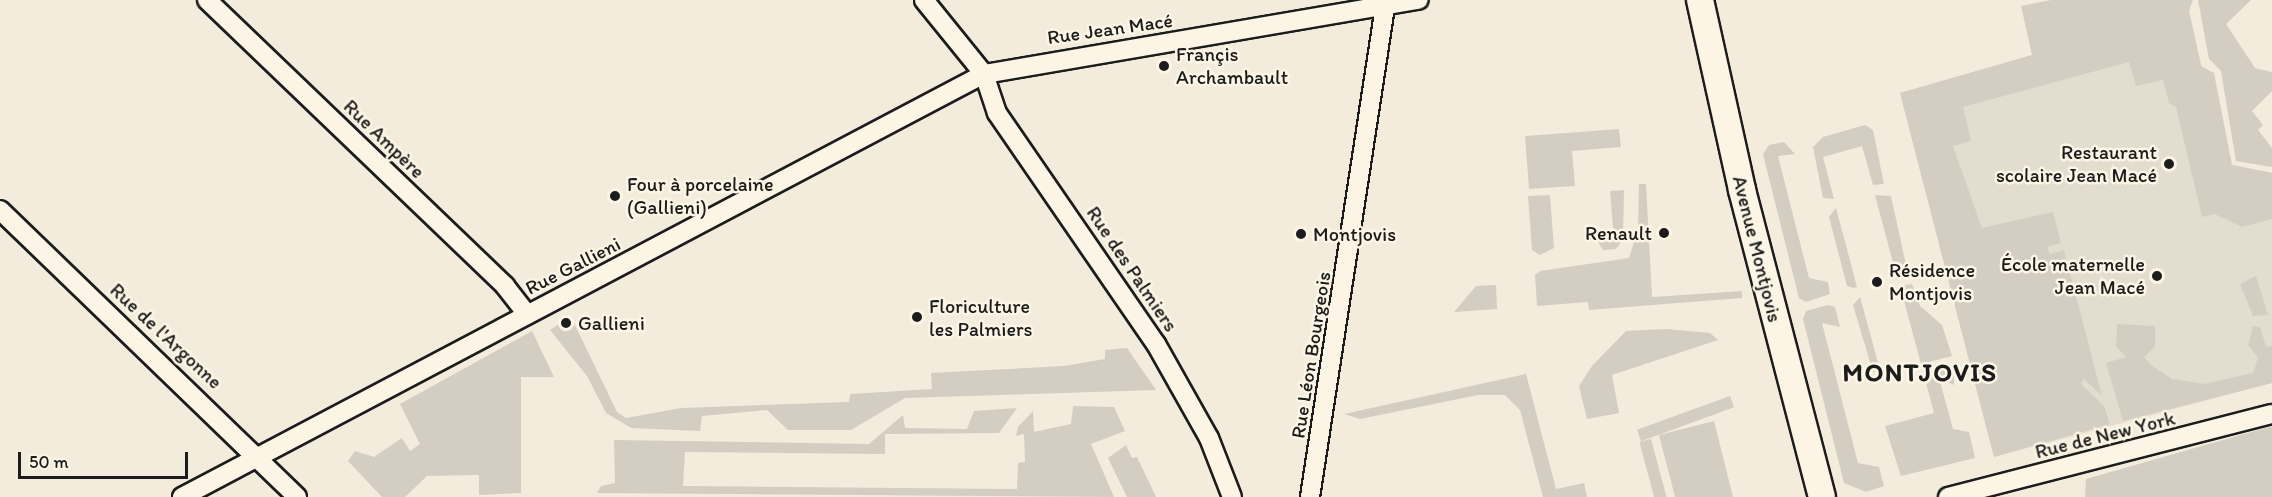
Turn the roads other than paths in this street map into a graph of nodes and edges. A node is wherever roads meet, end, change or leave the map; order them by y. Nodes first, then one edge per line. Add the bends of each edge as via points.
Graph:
1 (207, 0) edge
2 (924, 0) edge
3 (1419, 0) edge
4 (1700, 0) edge
5 (1385, 6) junction
6 (984, 74) junction
7 (0, 210) edge
8 (527, 315) junction
9 (2272, 414) edge
10 (256, 456) junction
11 (182, 497) edge
12 (297, 497) edge
13 (1232, 497) edge
14 (1310, 497) edge
15 (1822, 497) edge
16 (1948, 497) edge

1 - 8 street, Rue Ampère via 505,286
2 - 6 street
3 - 5 street, Rue Jean Macé
4 - 15 main road, Avenue Montjovis via 1742,190
5 - 6 street, Rue Jean Macé
5 - 14 street, Rue Léon Bourgeois
6 - 8 street, Rue Gallieni
6 - 13 street, Rue des Palmiers via 997,113 1187,394
7 - 10 street, Rue de l'Argonne
8 - 10 street, Rue Gallieni
9 - 16 street, Rue de New York
10 - 11 street, Rue Gallieni
10 - 12 street, Rue de l'Argonne

